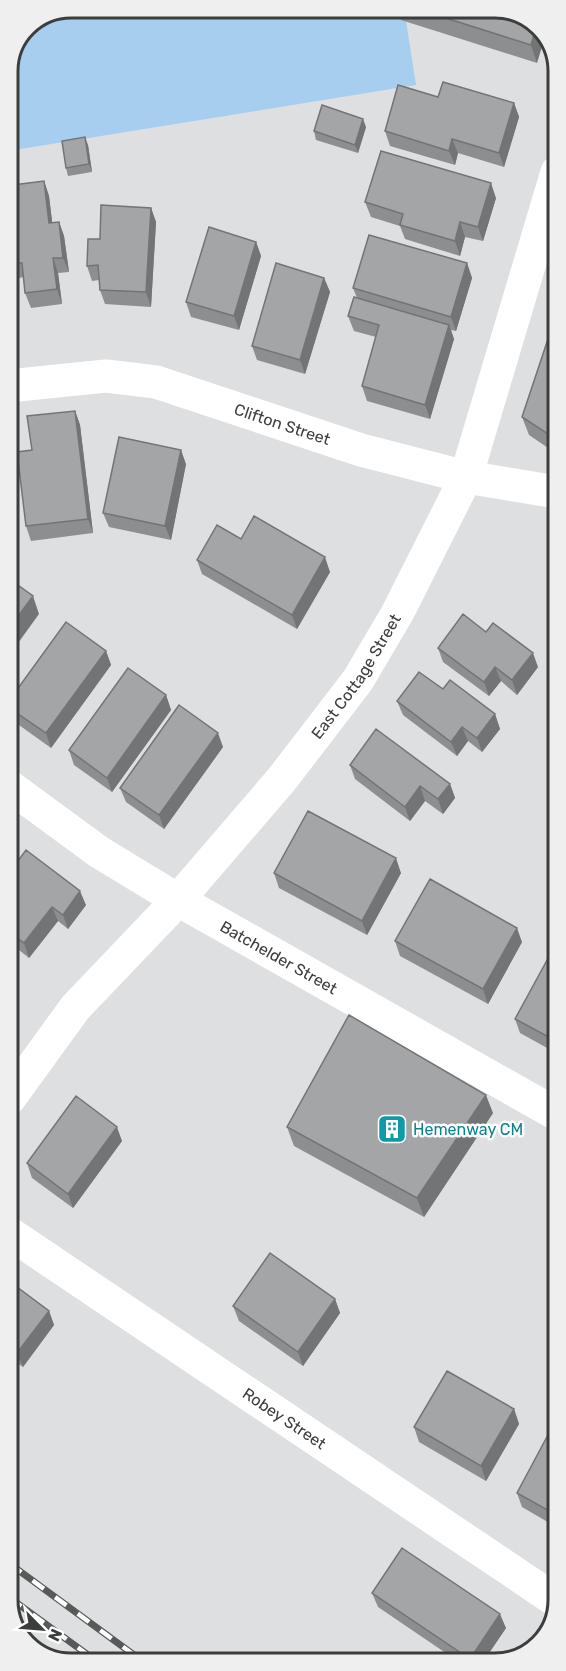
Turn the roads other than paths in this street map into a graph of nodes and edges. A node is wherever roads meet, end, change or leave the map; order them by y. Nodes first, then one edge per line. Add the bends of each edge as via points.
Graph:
1 (548, 202) edge
2 (18, 385) edge
3 (466, 477) junction
4 (548, 491) edge
5 (18, 793) edge
6 (178, 900) junction
7 (18, 1087) edge
8 (548, 1109) edge
9 (18, 1239) edge
10 (548, 1595) edge

1 - 3 street, East Cottage Street
2 - 3 street, Clifton Street via 106,376 156,382 361,450
3 - 4 street, Clifton Street
3 - 6 street, East Cottage Street via 398,612 358,680 282,778
5 - 6 street, Batchelder Street via 99,852
6 - 7 street, East Cottage Street via 75,1008
6 - 8 street, Batchelder Street
9 - 10 street, Robey Street

